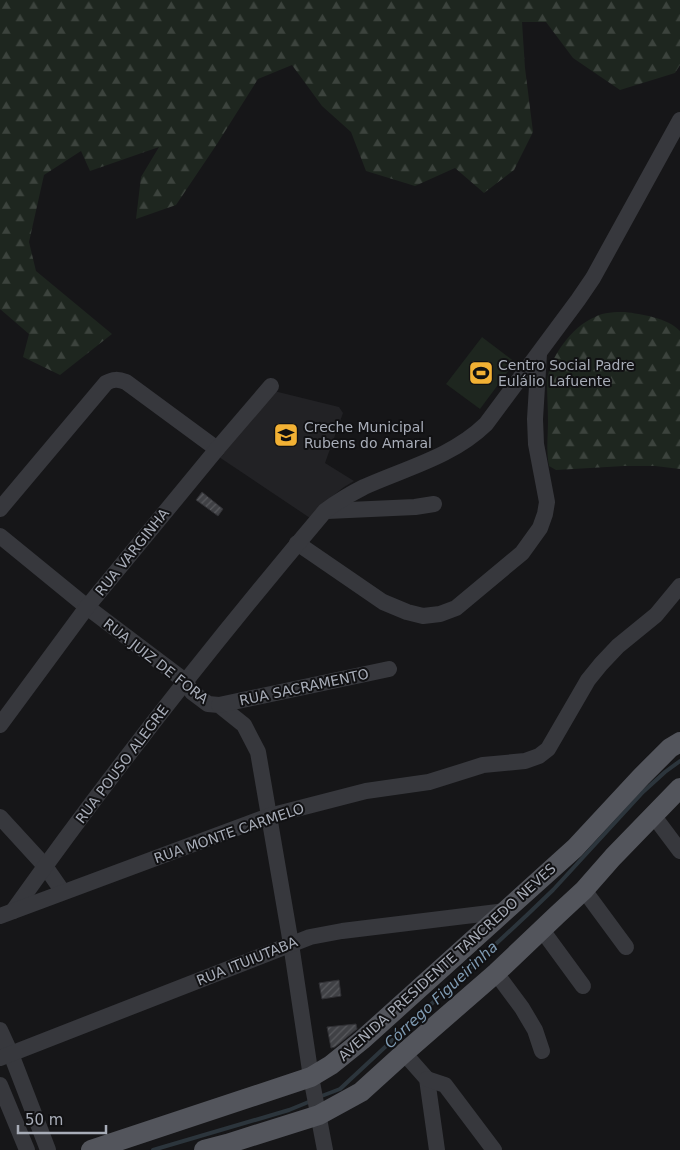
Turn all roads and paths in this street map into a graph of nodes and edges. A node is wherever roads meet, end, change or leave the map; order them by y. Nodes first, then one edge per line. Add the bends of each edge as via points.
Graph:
1 (680, 120) edge
2 (539, 354) junction
3 (271, 386) dead end
4 (217, 449) junction
5 (434, 504) dead end
6 (0, 509) edge
7 (325, 511) junction
8 (0, 536) edge
9 (297, 543) junction
10 (680, 586) edge
11 (87, 607) junction
12 (389, 669) dead end
13 (186, 681) junction
14 (218, 706) junction
15 (0, 725) edge
16 (680, 742) edge
17 (680, 788) edge
18 (653, 815) junction
19 (270, 816) junction
20 (0, 817) edge
21 (680, 851) edge
22 (45, 866) junction
23 (584, 890) junction
24 (63, 892) junction
25 (506, 911) junction
26 (6, 914) edge
27 (542, 930) junction
28 (291, 944) junction
29 (626, 948) dead end
30 (496, 973) junction
31 (583, 986) dead end
32 (0, 1030) edge
33 (542, 1051) dead end
34 (404, 1053) junction
35 (6, 1056) edge
36 (311, 1077) junction
37 (427, 1079) junction
38 (0, 1085) edge
39 (317, 1107) junction
40 (228, 1147) edge
41 (26, 1150) edge
42 (48, 1150) edge
43 (91, 1150) edge
44 (204, 1150) edge
45 (325, 1150) edge
46 (437, 1150) edge
47 (494, 1150) edge

1 - 2 street, RUA POUSO ALEGRE via 593,278
2 - 7 street, RUA POUSO ALEGRE via 475,434 443,454 358,491
2 - 9 street via 536,444 547,502 545,514 540,528 522,553 456,608 423,616 406,612 383,602
3 - 4 street, RUA VARGINHA
4 - 6 street via 126,382 112,380 106,383
4 - 11 street, RUA VARGINHA
5 - 7 street
7 - 9 street, RUA POUSO ALEGRE
8 - 11 street, RUA JUIZ DE FORA
9 - 13 street, RUA POUSO ALEGRE
10 - 19 street, RUA MONTE CARMELO via 656,615 601,664 588,680 548,749 539,756 525,761 483,765 429,782 366,791
11 - 13 street, RUA JUIZ DE FORA
11 - 15 street, RUA VARGINHA
12 - 14 street, RUA SACRAMENTO
13 - 14 street, RUA JUIZ DE FORA via 192,692 208,704
13 - 22 street, RUA POUSO ALEGRE
14 - 19 street, RUA JUIZ DE FORA via 244,725 258,752
16 - 25 main road, AVENIDA PRESIDENTE TANCREDO NEVES via 641,777 575,848
17 - 18 main road
18 - 21 street
18 - 23 main road
19 - 24 street, RUA MONTE CARMELO
19 - 28 street, RUA JUIZ DE FORA
20 - 22 street
22 - 24 street
22 - 26 street, RUA POUSO ALEGRE
23 - 27 main road
23 - 29 street
24 - 26 street, RUA MONTE CARMELO
25 - 28 street, RUA ITUIUTABA via 310,936
25 - 36 main road, AVENIDA PRESIDENTE TANCREDO NEVES via 362,1040
27 - 30 main road
27 - 31 street
28 - 35 street, RUA ITUIUTABA
28 - 36 street, RUA JUIZ DE FORA
30 - 33 street via 536,1030
30 - 34 main road
32 - 35 street
34 - 37 street
34 - 39 main road via 361,1092
35 - 42 street
36 - 39 street, RUA JUIZ DE FORA
36 - 43 main road, AVENIDA PRESIDENTE TANCREDO NEVES
37 - 46 street
37 - 47 street via 445,1086
38 - 41 street
39 - 40 main road
39 - 45 street, RUA JUIZ DE FORA
40 - 44 main road

